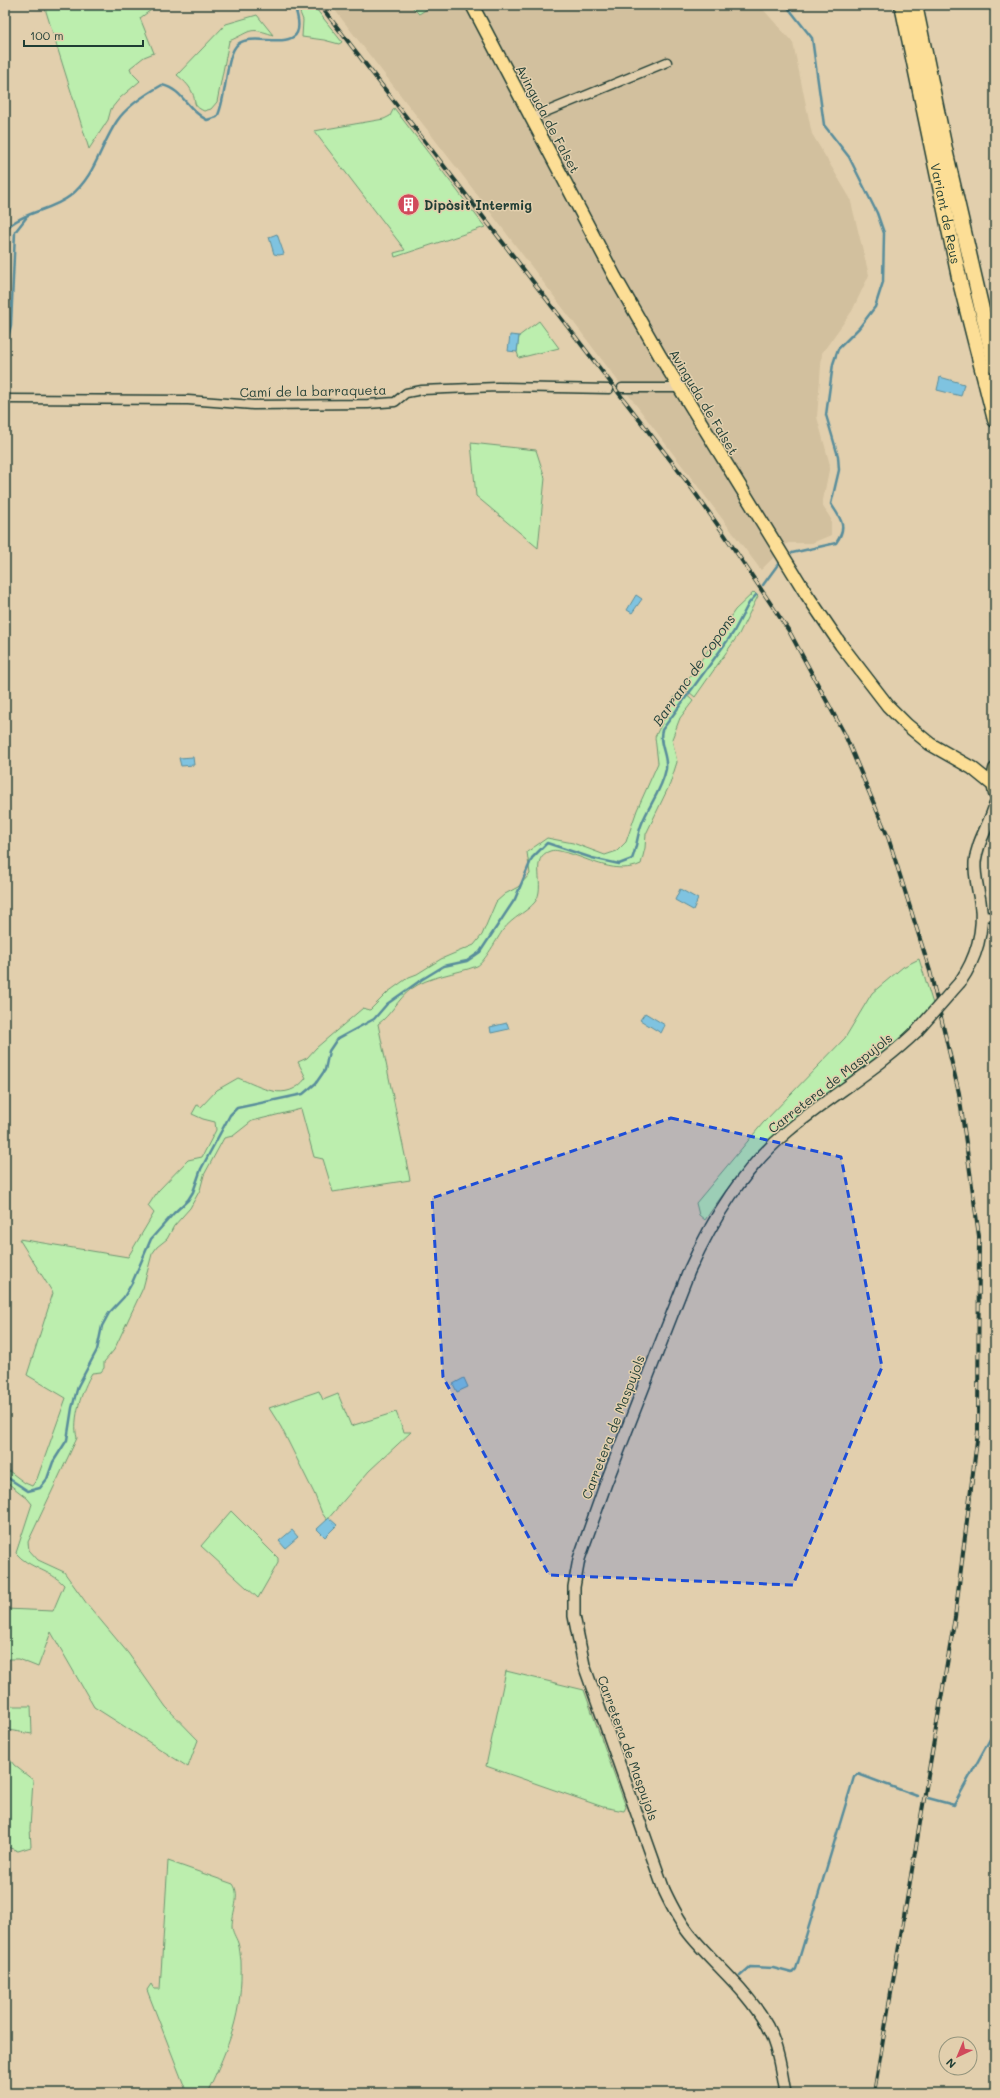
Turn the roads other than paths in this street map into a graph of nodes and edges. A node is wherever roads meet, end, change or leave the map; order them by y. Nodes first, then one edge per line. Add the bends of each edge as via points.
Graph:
1 (472, 5) edge
2 (902, 5) edge
3 (915, 5) edge
4 (667, 62) dead end
5 (532, 118) junction
6 (986, 328) junction
7 (995, 351) edge
8 (995, 366) edge
9 (609, 388) dead end
10 (622, 388) dead end
11 (679, 388) junction
12 (5, 398) edge
13 (995, 420) edge
14 (995, 765) edge
15 (972, 768) junction
16 (995, 769) edge
17 (994, 790) edge
18 (995, 804) edge
19 (995, 821) edge
20 (981, 839) junction
21 (982, 916) junction
22 (995, 916) edge
23 (785, 2093) edge

1 - 5 main road, Avinguda de Falset
2 - 13 highway, Variant de Reus via 960,282
3 - 6 highway, Variant de Reus via 944,147
4 - 5 street
5 - 11 main road, Avinguda de Falset via 615,277
6 - 7 highway
6 - 8 highway, Variant de Reus
9 - 12 street, Camí de la barraqueta via 497,387 422,390 406,393 395,402 253,406 188,400
10 - 11 street
11 - 15 main road, Avinguda de Falset via 807,595 868,682 907,726 930,744
14 - 15 main road
15 - 17 main road, Avinguda de Falset
16 - 17 main road
18 - 20 street, Carretera de Maspujols
19 - 20 street
20 - 21 street, Carretera de Maspujols via 975,871
21 - 22 street
21 - 23 street, Carretera de Maspujols, bridge via 975,956 960,982 917,1030 888,1057 788,1132 748,1171 722,1207 689,1271 584,1544 574,1587 575,1628 584,1665 664,1890 685,1928 736,1983 761,2015 778,2053

